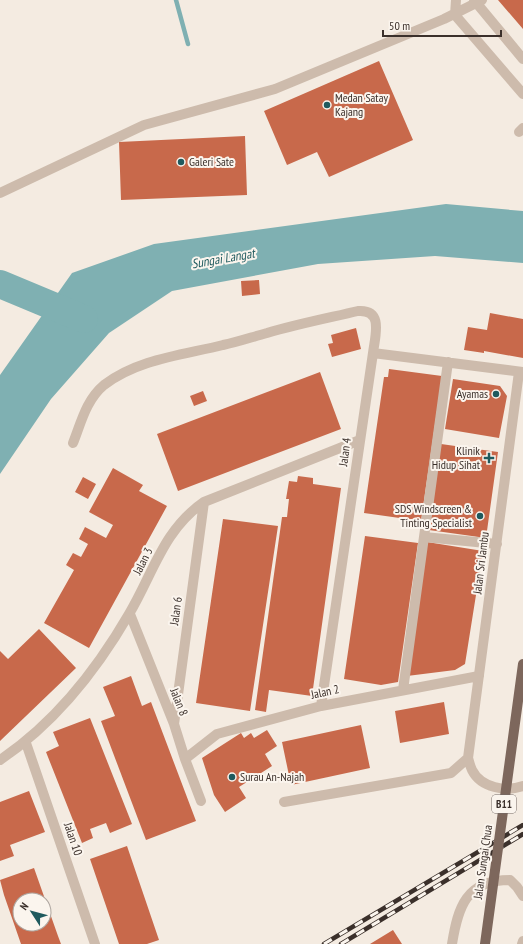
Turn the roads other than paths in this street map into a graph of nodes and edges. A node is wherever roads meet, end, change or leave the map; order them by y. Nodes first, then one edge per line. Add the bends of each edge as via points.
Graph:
1 (456, 0) edge
2 (477, 1) edge
3 (455, 15) junction
4 (523, 59) edge
5 (523, 94) edge
6 (0, 193) edge
7 (373, 353) junction
8 (448, 362) junction
9 (521, 372) edge
10 (360, 440) junction
11 (73, 443) dead end
12 (204, 502) junction
13 (424, 537) junction
14 (497, 544) junction
15 (130, 614) junction
16 (523, 664) edge
17 (479, 676) junction
18 (403, 690) junction
19 (321, 706) junction
20 (174, 724) junction
21 (26, 743) junction
22 (468, 758) junction
23 (185, 759) junction
24 (0, 760) edge
25 (523, 786) edge
26 (202, 801) dead end
27 (284, 802) dead end
28 (523, 896) edge
29 (523, 941) edge
30 (95, 944) edge
31 (452, 944) edge
32 (485, 944) edge
33 (522, 944) edge

1 - 3 street
2 - 3 street
2 - 4 street
3 - 5 street
3 - 6 street via 275,89 144,125
7 - 8 street
7 - 10 street, Jalan 4
7 - 11 street, Jalan 4 via 376,323 374,316 366,310 145,364 128,370 94,396 86,408
8 - 9 street
8 - 13 street
9 - 14 street, Jalan Sri Jambu
10 - 12 street, Jalan 3
10 - 19 street, Jalan 4
12 - 15 street, Jalan 3 via 188,513 177,526
12 - 20 street, Jalan 6
13 - 14 street
13 - 18 street
14 - 17 street, Jalan Sri Jambu
15 - 20 street, Jalan 8
15 - 21 street, Jalan 3 via 82,685
16 - 32 main road, Jalan Sungai Chua / B11, bridge
17 - 18 street, Jalan 2
17 - 22 street, Jalan Sri Jambu
18 - 19 street, Jalan 2
19 - 23 street, Jalan 2 via 217,734
20 - 23 street, Jalan 8
21 - 24 street, Jalan 3
21 - 30 street, Jalan 10
22 - 25 street via 472,771 480,780 505,790
22 - 27 street via 451,772
23 - 26 street, Jalan 8
28 - 31 street via 510,880 491,882 473,890 467,896 459,914
29 - 33 street

